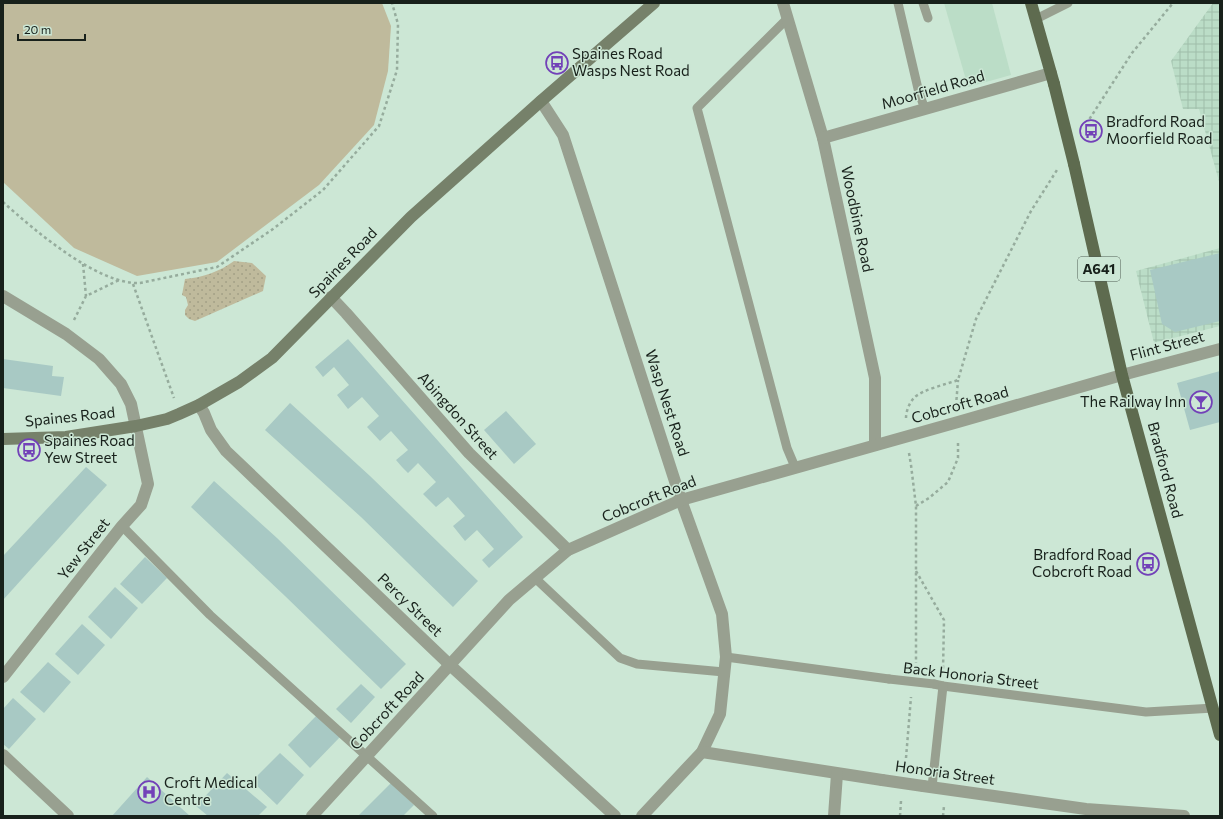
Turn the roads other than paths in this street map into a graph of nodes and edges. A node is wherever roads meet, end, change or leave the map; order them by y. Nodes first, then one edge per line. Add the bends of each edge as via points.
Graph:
1 (654, 3) edge
2 (783, 3) edge
3 (898, 3) edge
4 (923, 3) edge
5 (1031, 3) edge
6 (1068, 3) edge
7 (788, 18) junction
8 (928, 18) dead end
9 (1036, 20) junction
10 (1052, 78) junction
11 (541, 101) junction
12 (925, 109) junction
13 (823, 138) junction
14 (3, 296) edge
15 (331, 297) junction
16 (1220, 349) edge
17 (1122, 375) junction
18 (199, 405) junction
19 (136, 426) junction
20 (3, 439) edge
21 (875, 445) junction
22 (795, 468) junction
23 (681, 500) junction
24 (122, 526) junction
25 (568, 550) junction
26 (535, 578) junction
27 (726, 657) junction
28 (451, 666) junction
29 (724, 672) junction
30 (3, 677) edge
31 (938, 685) junction
32 (1214, 708) junction
33 (1220, 735) edge
34 (702, 752) junction
35 (3, 755) edge
36 (367, 756) junction
37 (837, 774) junction
38 (927, 787) junction
39 (1086, 812) edge
40 (68, 816) edge
41 (312, 816) edge
42 (433, 816) edge
43 (615, 816) edge
44 (642, 816) edge
45 (834, 816) edge
46 (1184, 816) edge

1 - 11 street, Spaines Road
2 - 7 street, Woodbine Road
3 - 12 lane
4 - 8 lane
5 - 9 main road, Bradford Road / A641
6 - 9 lane
7 - 13 street, Woodbine Road
7 - 22 lane via 697,108 785,440
9 - 10 main road, Bradford Road / A641
10 - 12 street, Moorfield Road
10 - 17 main road, Bradford Road / A641, bridge
11 - 15 street, Spaines Road via 411,216
11 - 23 street, Wasp Nest Road via 563,135
12 - 13 street, Moorfield Road
13 - 21 street, Woodbine Road via 875,378
14 - 19 street, Yew Street via 66,334 99,359 121,384 131,404
15 - 18 street, Spaines Road via 272,358 239,382
15 - 25 street, Abingdon Street via 468,453
16 - 17 street, Flint Street
17 - 21 street, Cobcroft Road
17 - 32 main road, Bradford Road / A641
18 - 19 street, Spaines Road via 167,419
18 - 28 street, Percy Street via 211,430 226,451
19 - 20 street, Spaines Road via 66,437
19 - 24 street, Yew Street via 148,484 141,505
21 - 22 street, Cobcroft Road
22 - 23 street, Cobcroft Road
23 - 25 street, Cobcroft Road
23 - 27 street, Wasp Nest Road via 722,614
24 - 30 street, Yew Street
24 - 36 lane via 210,615
25 - 26 street, Cobcroft Road
26 - 28 street, Cobcroft Road via 509,600
26 - 29 lane via 620,658 637,664
27 - 29 street, Wasp Nest Road
27 - 31 lane, Back Honoria Street, bridge
28 - 36 street, Cobcroft Road
28 - 43 street, Percy Street
29 - 34 street, Wasp Nest Road via 720,714
31 - 32 lane, Back Honoria Street via 1146,712
31 - 38 lane
32 - 33 main road, Bradford Road / A641
34 - 37 street, Honoria Street
34 - 44 street, Wasp Nest Road
35 - 40 street
36 - 41 street, Cobcroft Road
36 - 42 lane
37 - 38 street, Honoria Street, bridge
37 - 45 street
38 - 39 street, Honoria Street
39 - 46 street, Honoria Street

